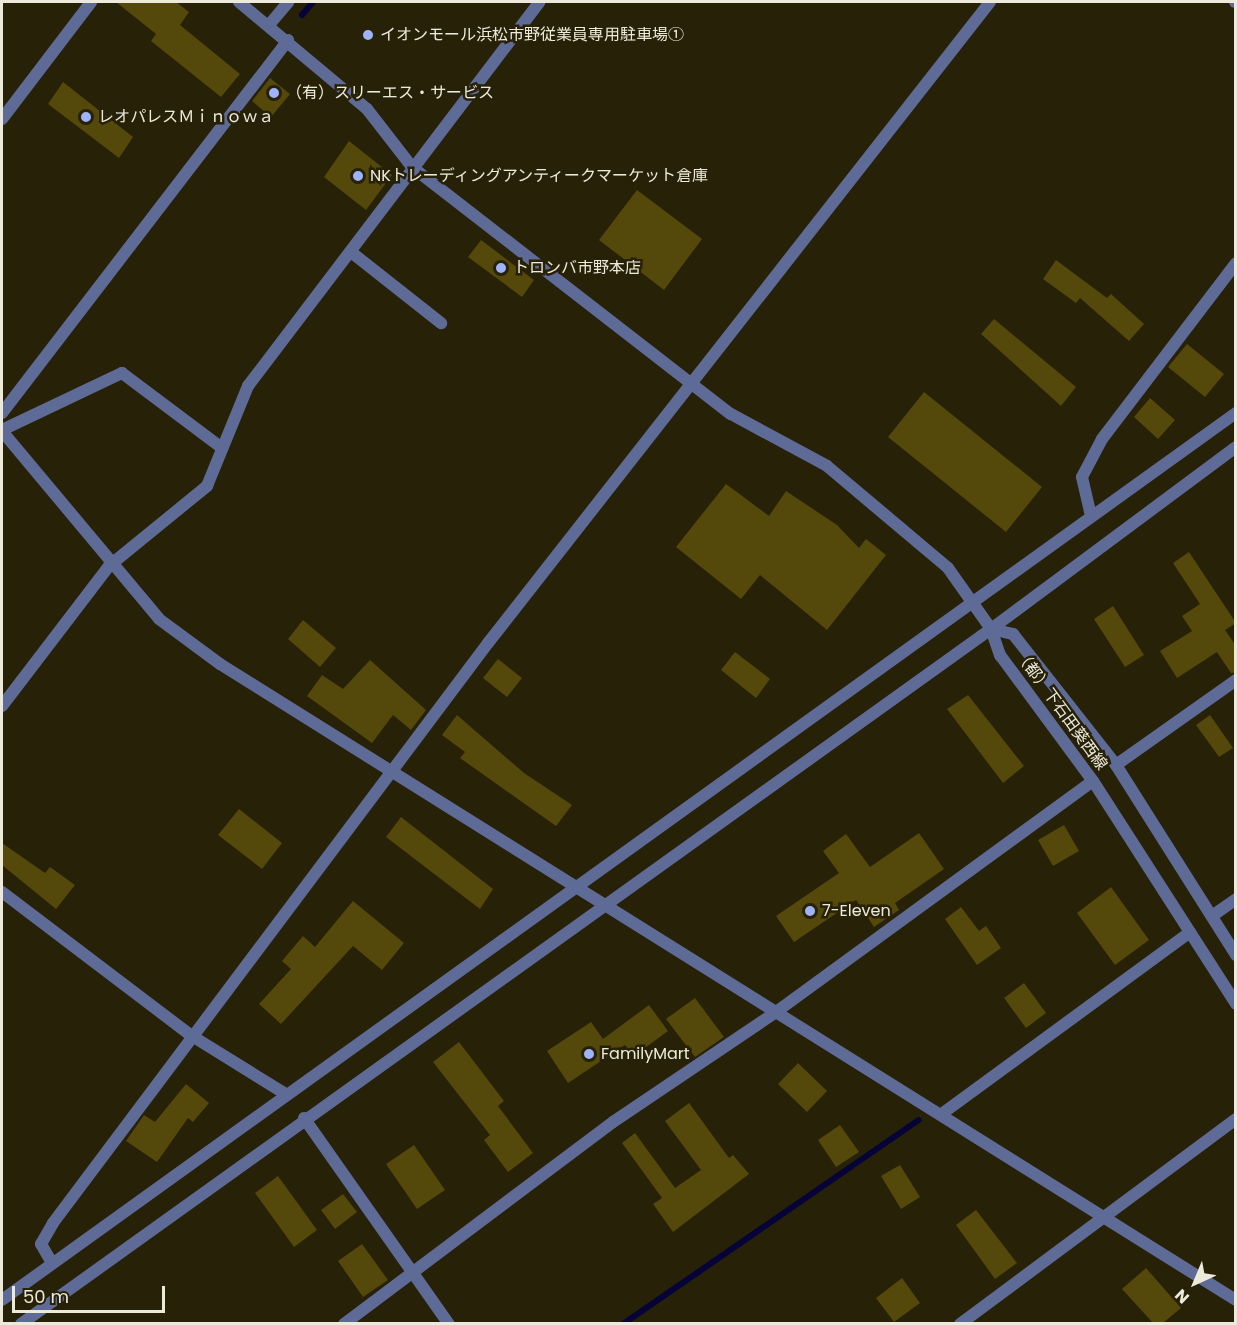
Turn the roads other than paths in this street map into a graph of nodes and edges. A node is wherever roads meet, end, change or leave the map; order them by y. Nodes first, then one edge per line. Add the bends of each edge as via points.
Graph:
1 (91, 2) edge
2 (238, 2) edge
3 (288, 2) edge
4 (540, 2) edge
5 (990, 2) edge
6 (270, 25) junction
7 (288, 40) junction
8 (2, 119) edge
9 (412, 167) junction
10 (351, 252) junction
11 (1236, 262) edge
12 (441, 323) dead end
13 (693, 386) junction
14 (2, 413) edge
15 (1236, 413) edge
16 (2, 430) edge
17 (222, 448) junction
18 (1233, 453) edge
19 (1091, 516) junction
20 (109, 566) junction
21 (970, 602) junction
22 (991, 629) junction
23 (1236, 680) edge
24 (2, 706) edge
25 (1116, 765) junction
26 (392, 774) junction
27 (1093, 781) junction
28 (576, 889) junction
29 (2, 892) edge
30 (1236, 899) edge
31 (603, 905) junction
32 (1212, 916) junction
33 (1190, 932) junction
34 (1236, 955) edge
35 (1236, 1004) edge
36 (776, 1012) junction
37 (192, 1036) junction
38 (284, 1093) junction
39 (943, 1113) junction
40 (304, 1118) junction
41 (1236, 1119) edge
42 (1103, 1216) junction
43 (52, 1263) junction
44 (413, 1273) junction
45 (2, 1300) edge
46 (1236, 1300) edge
47 (22, 1323) edge
48 (344, 1323) edge
49 (449, 1323) edge
50 (960, 1323) edge

1 - 8 street
2 - 6 street
3 - 6 street
4 - 9 street
5 - 13 street
6 - 7 street
7 - 9 street via 375,117
7 - 14 street
9 - 10 street
9 - 13 street
10 - 12 street
10 - 17 street via 248,386
11 - 19 street via 1102,439 1082,477
13 - 21 street via 731,414 827,466 948,568
13 - 26 street
15 - 19 street
16 - 17 street via 122,373
16 - 20 street
17 - 20 street via 207,486
18 - 22 street
19 - 21 street
20 - 24 street
20 - 26 street via 159,619 220,664
21 - 22 street
21 - 28 street
22 - 25 street, （都）下石田葵西線 via 1013,634
22 - 27 street, （都）下石田葵西線 via 1000,655
22 - 31 street
23 - 25 street
25 - 32 street, （都）下石田葵西線
26 - 28 street
26 - 37 street
27 - 33 street, （都）下石田葵西線
27 - 36 street
28 - 31 street
28 - 38 street
29 - 37 street
30 - 32 street
31 - 36 street
31 - 40 street
32 - 34 street, （都）下石田葵西線
33 - 35 street, （都）下石田葵西線
33 - 39 street
36 - 39 street
36 - 44 street via 613,1122
37 - 38 street
37 - 43 street via 53,1223 41,1244
38 - 43 street
39 - 42 street
40 - 44 street
40 - 47 street
41 - 42 street
42 - 46 street
42 - 50 street
43 - 45 street
44 - 48 street
44 - 49 street

